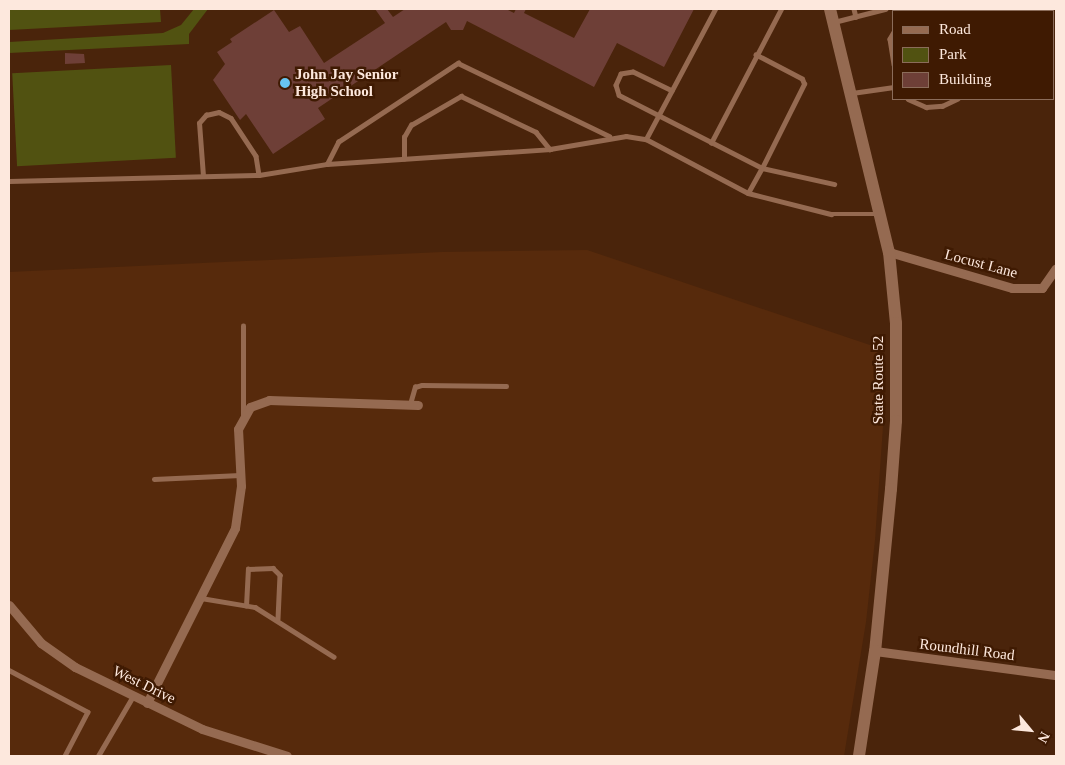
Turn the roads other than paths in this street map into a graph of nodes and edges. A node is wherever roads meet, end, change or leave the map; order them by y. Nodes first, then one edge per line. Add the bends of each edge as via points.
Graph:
1 (715, 9) edge
2 (781, 9) edge
3 (830, 9) edge
4 (854, 9) edge
5 (884, 9) edge
6 (856, 17) junction
7 (833, 22) junction
8 (892, 36) edge
9 (892, 52) edge
10 (756, 55) junction
11 (892, 87) edge
12 (672, 91) junction
13 (851, 93) junction
14 (910, 100) edge
15 (954, 100) edge
16 (659, 116) junction
17 (609, 136) junction
18 (646, 140) junction
19 (711, 143) junction
20 (550, 149) junction
21 (404, 159) junction
22 (327, 164) junction
23 (762, 168) junction
24 (259, 175) junction
25 (203, 176) junction
26 (9, 181) edge
27 (834, 184) dead end
28 (748, 193) junction
29 (880, 214) junction
30 (889, 252) junction
31 (1056, 268) edge
32 (243, 326) dead end
33 (506, 386) dead end
34 (414, 404) joint
35 (243, 415) junction
36 (240, 475) junction
37 (154, 479) dead end
38 (201, 598) junction
39 (9, 605) edge
40 (246, 606) junction
41 (278, 619) junction
42 (875, 651) junction
43 (334, 657) dead end
44 (9, 670) edge
45 (1056, 675) edge
46 (133, 696) junction
47 (147, 703) junction
48 (65, 756) edge
49 (98, 756) edge
50 (287, 756) edge
51 (859, 756) edge

1 - 12 lane
2 - 10 lane
3 - 7 main road, State Route 52
4 - 6 lane
5 - 6 lane
6 - 7 lane
7 - 13 main road, State Route 52
8 - 9 lane
10 - 19 lane
10 - 23 lane via 802,79 804,84
11 - 13 lane
12 - 16 lane
12 - 16 lane via 634,72 621,74 616,85 619,95
13 - 29 main road, State Route 52
14 - 15 lane via 926,107 942,106
16 - 18 lane
16 - 19 lane
17 - 18 lane
17 - 20 lane
17 - 22 lane via 458,63 338,142
18 - 28 lane
19 - 23 lane
20 - 21 lane
20 - 21 lane via 536,132 461,96 411,125 404,138
21 - 22 lane
22 - 24 lane
23 - 27 lane
23 - 28 lane
24 - 25 lane
24 - 25 lane via 256,156 231,118 219,112 206,115 199,123
25 - 26 lane
28 - 29 lane via 830,214
29 - 30 main road, State Route 52
30 - 31 street, Locust Lane via 1012,288 1042,288
30 - 42 main road, State Route 52 via 896,323 896,421
32 - 35 lane
33 - 34 lane via 422,385 415,387
34 - 35 street via 269,400 258,402
35 - 36 street via 238,428
36 - 37 lane
36 - 38 street via 235,528
38 - 40 lane
38 - 47 street
39 - 46 street, West Drive via 42,643 75,667
40 - 41 lane
40 - 41 lane via 248,569 273,568 280,575
41 - 43 lane
42 - 45 street, Roundhill Road
42 - 51 main road, State Route 52
44 - 48 lane via 88,712
46 - 47 street, West Drive
46 - 49 lane
47 - 50 street, West Drive via 229,739

